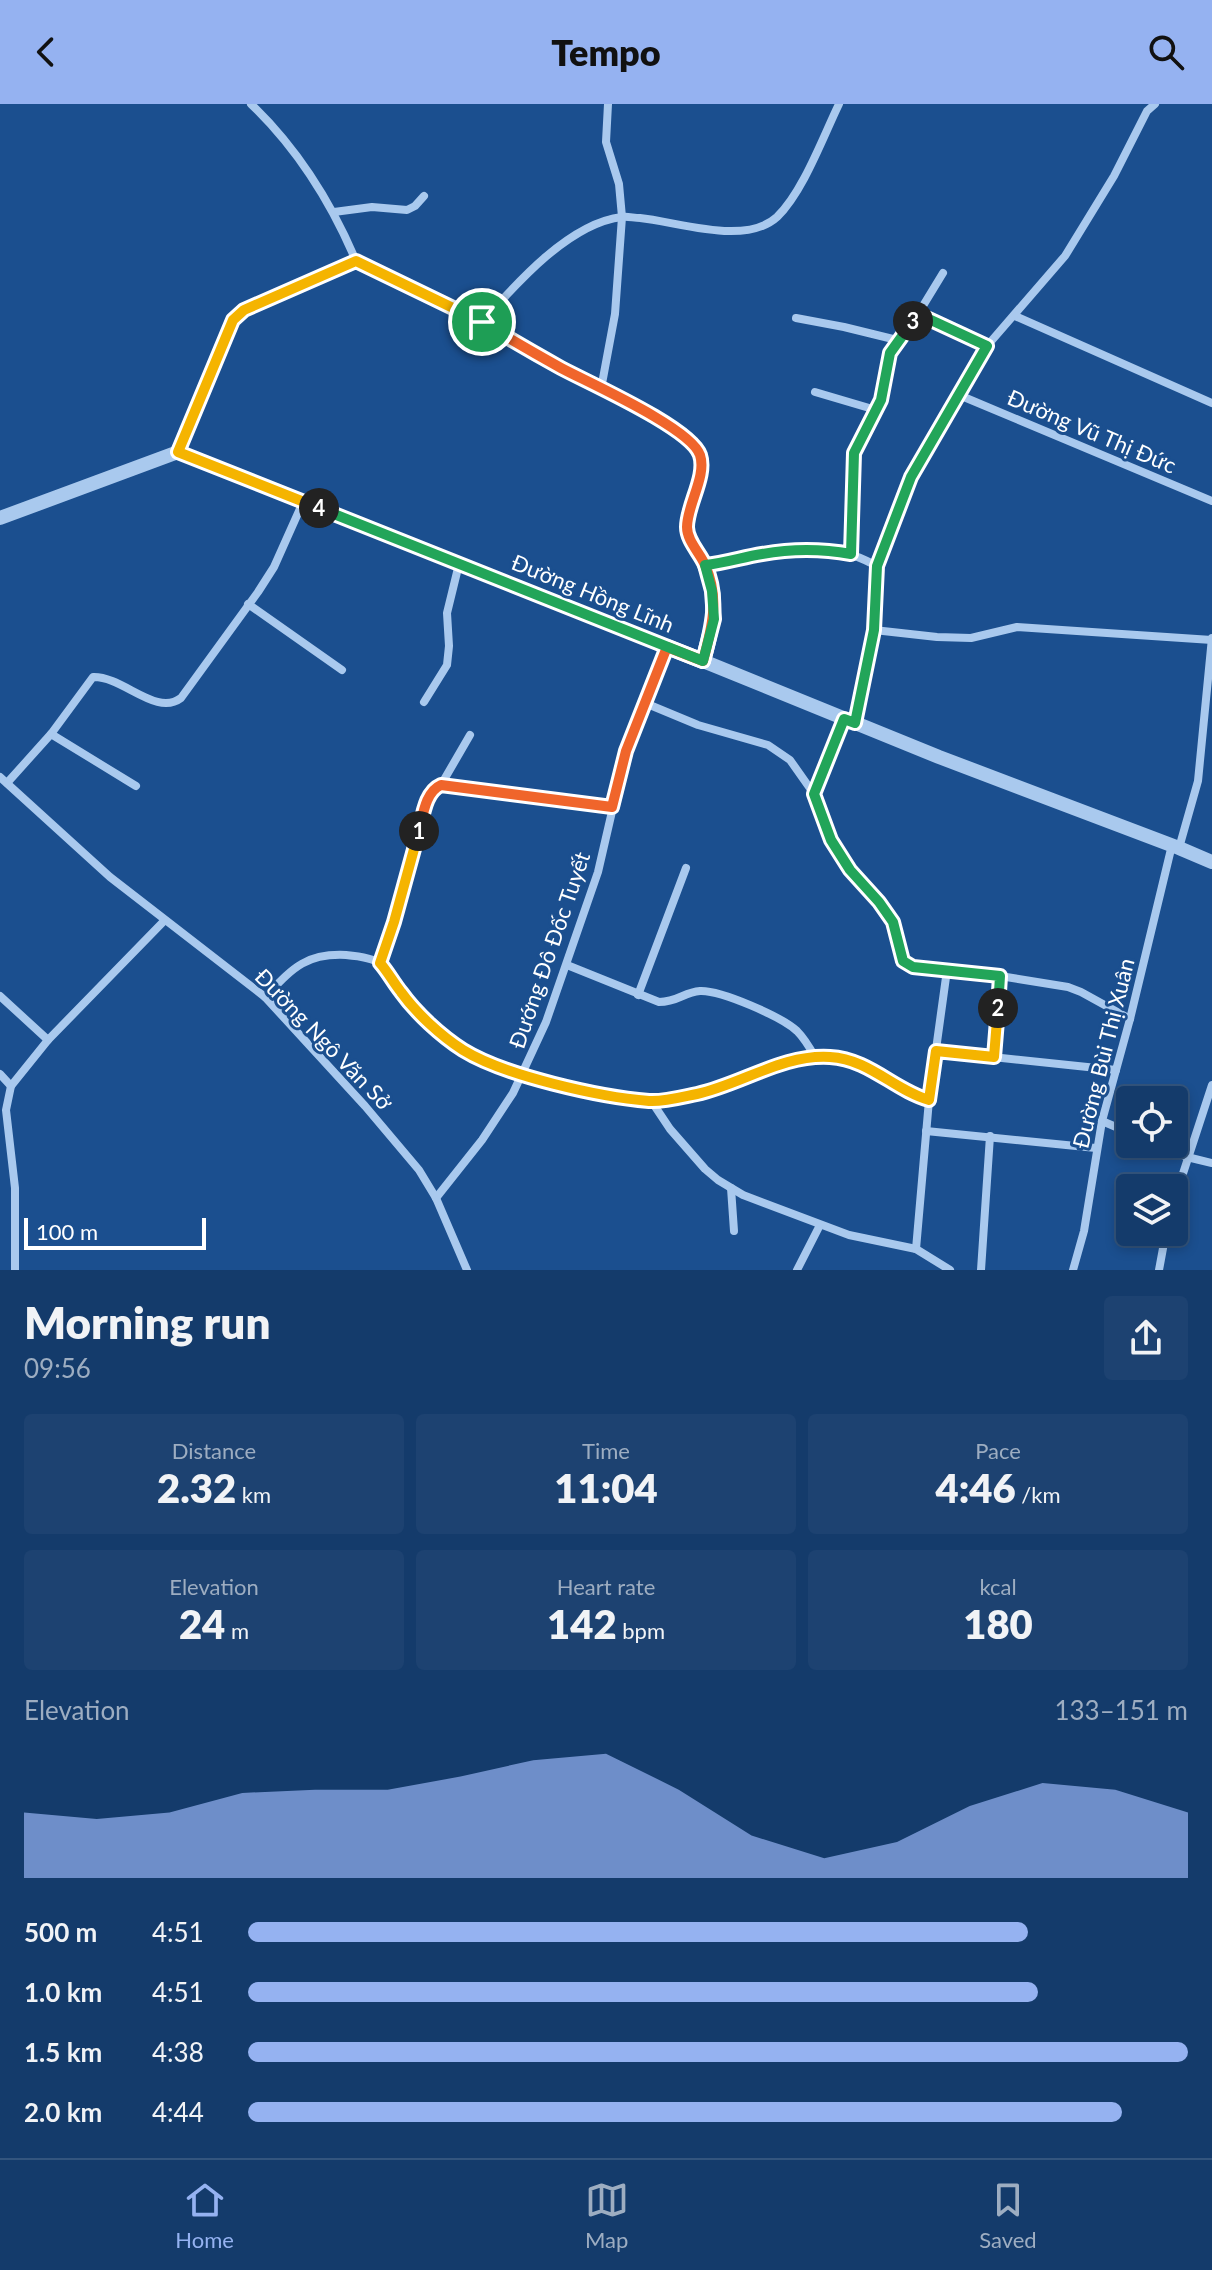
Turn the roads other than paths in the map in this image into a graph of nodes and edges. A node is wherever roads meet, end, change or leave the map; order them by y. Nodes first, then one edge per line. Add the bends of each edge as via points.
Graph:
1 (251, 104) edge
2 (608, 104) edge
3 (839, 104) edge
4 (1155, 104) edge
5 (424, 196) dead end
6 (334, 212) junction
7 (622, 217) junction
8 (356, 261) junction
9 (943, 273) dead end
10 (918, 314) junction
11 (1015, 316) junction
12 (796, 318) dead end
13 (482, 322) junction
14 (897, 340) junction
15 (987, 346) junction
16 (601, 389) junction
17 (815, 392) dead end
18 (959, 395) junction
19 (1212, 403) edge
20 (876, 410) junction
21 (178, 452) junction
22 (1212, 501) edge
23 (303, 502) junction
24 (0, 518) edge
25 (851, 554) junction
26 (459, 564) junction
27 (705, 565) junction
28 (877, 566) junction
29 (248, 604) junction
30 (874, 630) junction
31 (1212, 638) edge
32 (667, 647) junction
33 (703, 661) junction
34 (342, 670) dead end
35 (424, 702) dead end
36 (645, 703) junction
37 (849, 721) junction
38 (51, 734) junction
39 (470, 735) dead end
40 (3, 780) edge
41 (441, 785) junction
42 (136, 786) dead end
43 (814, 794) junction
44 (612, 807) junction
45 (1176, 846) junction
46 (1212, 862) edge
47 (686, 868) dead end
48 (164, 921) junction
49 (380, 963) junction
50 (567, 965) junction
51 (947, 970) junction
52 (1000, 976) junction
53 (638, 995) junction
54 (0, 996) edge
55 (265, 997) junction
56 (1130, 1019) junction
57 (48, 1040) junction
58 (936, 1051) junction
59 (815, 1057) junction
60 (994, 1057) junction
61 (1116, 1070) junction
62 (0, 1074) edge
63 (523, 1074) junction
64 (1212, 1085) edge
65 (11, 1086) junction
66 (929, 1100) junction
67 (652, 1102) junction
68 (1102, 1121) junction
69 (1116, 1127) edge
70 (926, 1131) junction
71 (990, 1136) junction
72 (1096, 1148) junction
73 (1188, 1154) edge
74 (1188, 1157) edge
75 (1212, 1163) edge
76 (731, 1188) junction
77 (436, 1198) junction
78 (820, 1225) junction
79 (734, 1231) dead end
80 (1163, 1246) edge
81 (916, 1249) junction
82 (15, 1270) edge
83 (467, 1270) edge
84 (797, 1270) edge
85 (950, 1270) edge
86 (981, 1270) edge
87 (1073, 1270) edge
88 (1159, 1270) edge

1 - 6 street via 292,149
2 - 7 street via 606,142
3 - 7 street via 796,193 776,218 755,229 726,232
4 - 11 street via 1065,256
5 - 6 street via 407,210
6 - 8 street
7 - 13 street via 590,227 558,247
7 - 16 street via 615,314
8 - 13 street
8 - 21 street via 244,310 233,320
9 - 10 street
10 - 14 street
10 - 15 street
11 - 15 street
11 - 19 street
12 - 14 street
13 - 16 street
14 - 20 street
15 - 18 street
16 - 27 street via 661,421 700,454 702,468 687,529
17 - 20 street
18 - 22 street, Đường Vũ Thị Đức
18 - 28 street via 911,477
20 - 25 street via 854,453
21 - 23 street, Đường Hồng Lĩnh
21 - 24 street
23 - 26 street, Đường Hồng Lĩnh
23 - 29 street via 274,567
25 - 27 street via 763,554
25 - 28 street
26 - 32 street, Đường Hồng Lĩnh
26 - 35 street via 447,613 447,665
27 - 33 street via 714,619
28 - 30 street
29 - 34 street
29 - 38 street via 174,704 161,704 102,676 93,677
30 - 31 street via 971,638 1017,627
30 - 37 street
31 - 45 street, Đường Bùi Thị Xuân via 1198,781
32 - 33 street, Đường Hồng Lĩnh
32 - 36 street, Đướng Đô Đốc Tuyết
33 - 37 street, Đường Hồng Lĩnh
36 - 43 street via 768,745 790,760
36 - 44 street, Đướng Đô Đốc Tuyết
37 - 43 street
37 - 45 street, Đường Hồng Lĩnh
38 - 40 street
38 - 42 street
39 - 41 street
40 - 48 street, Đường Ngô Văn Sở
41 - 44 street
41 - 49 street via 425,807
43 - 51 street via 831,840 893,922 903,961
44 - 50 street, Đướng Đô Đốc Tuyết via 598,872
45 - 46 street, Đường Hồng Lĩnh
45 - 56 street, Đường Bùi Thị Xuân
47 - 53 street
48 - 55 street, Đường Ngô Văn Sở
48 - 57 street
49 - 55 street via 330,954 309,958
49 - 63 street via 411,1004 450,1041
50 - 53 street
50 - 63 street, Đướng Đô Đốc Tuyết
51 - 52 street
51 - 58 street
52 - 56 street via 1068,987
52 - 60 street
53 - 59 street via 671,1002 695,992 718,993 787,1024
54 - 57 street
55 - 77 street, Đường Ngô Văn Sở via 385,1128
56 - 61 street, Đường Bùi Thị Xuân
57 - 65 street
58 - 60 street
58 - 66 street
59 - 66 street via 852,1061
59 - 67 street via 700,1093
60 - 61 street
61 - 68 street, Đường Bùi Thị Xuân
62 - 65 street
63 - 67 street
63 - 77 street, Đướng Đô Đốc Tuyết via 482,1140
64 - 73 street
65 - 82 street via 6,1110 15,1188
66 - 70 street
67 - 76 street via 705,1169
68 - 69 street
68 - 72 street, Đường Bùi Thị Xuân
70 - 71 street
70 - 81 street
71 - 72 street
71 - 86 street
72 - 87 street, Đường Bùi Thị Xuân
74 - 75 street
76 - 78 street
76 - 79 street
77 - 83 street, Đường Ngô Văn Sở
78 - 81 street
78 - 84 street
80 - 88 street
81 - 85 street

